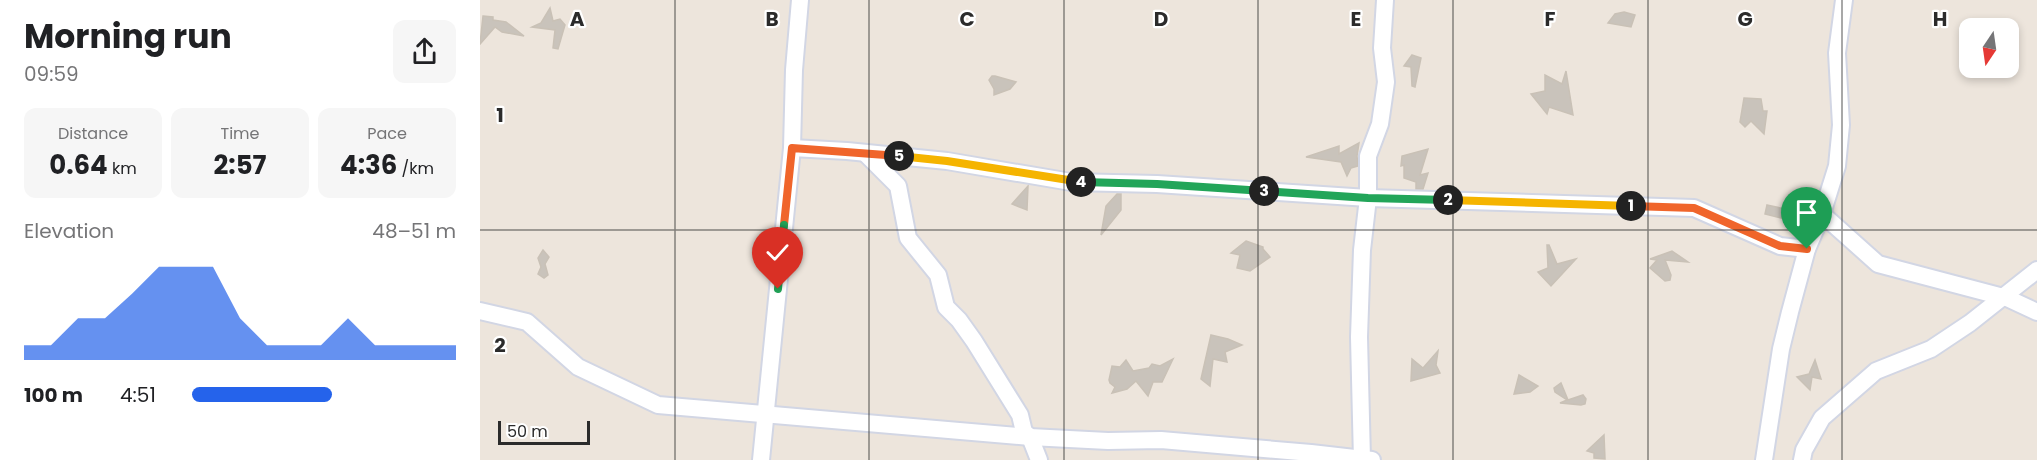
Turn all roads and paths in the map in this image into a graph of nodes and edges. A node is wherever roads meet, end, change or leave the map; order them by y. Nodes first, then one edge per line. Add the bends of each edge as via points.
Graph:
1 (800, 0) edge
2 (1384, 0) edge
3 (1844, 0) edge
4 (792, 148) junction
5 (865, 153) junction
6 (1368, 198) junction
7 (1822, 214) junction
8 (1807, 249) junction
9 (2037, 270) edge
10 (2003, 297) junction
11 (480, 311) edge
12 (2037, 312) edge
13 (765, 415) junction
14 (1029, 437) junction
15 (761, 460) edge
16 (1039, 460) edge
17 (1365, 460) edge
18 (1764, 460) edge
19 (1802, 460) edge

1 - 4 street
2 - 6 street via 1382,48 1386,82 1380,124 1368,156
3 - 7 street via 1838,53 1842,125 1837,166
4 - 5 street
4 - 13 street
5 - 6 street via 947,161 1071,182
5 - 14 street via 898,186 908,238 938,275 946,307 986,359
6 - 8 street via 1694,208 1780,246
6 - 17 street via 1359,337
7 - 8 street
7 - 10 street via 1878,264
8 - 18 street via 1781,349
9 - 10 street
10 - 12 street
10 - 19 street via 1931,349 1876,371 1822,418
11 - 13 street via 527,322 578,367 658,405
13 - 14 street
13 - 15 street
14 - 16 street
14 - 17 street via 1161,440

